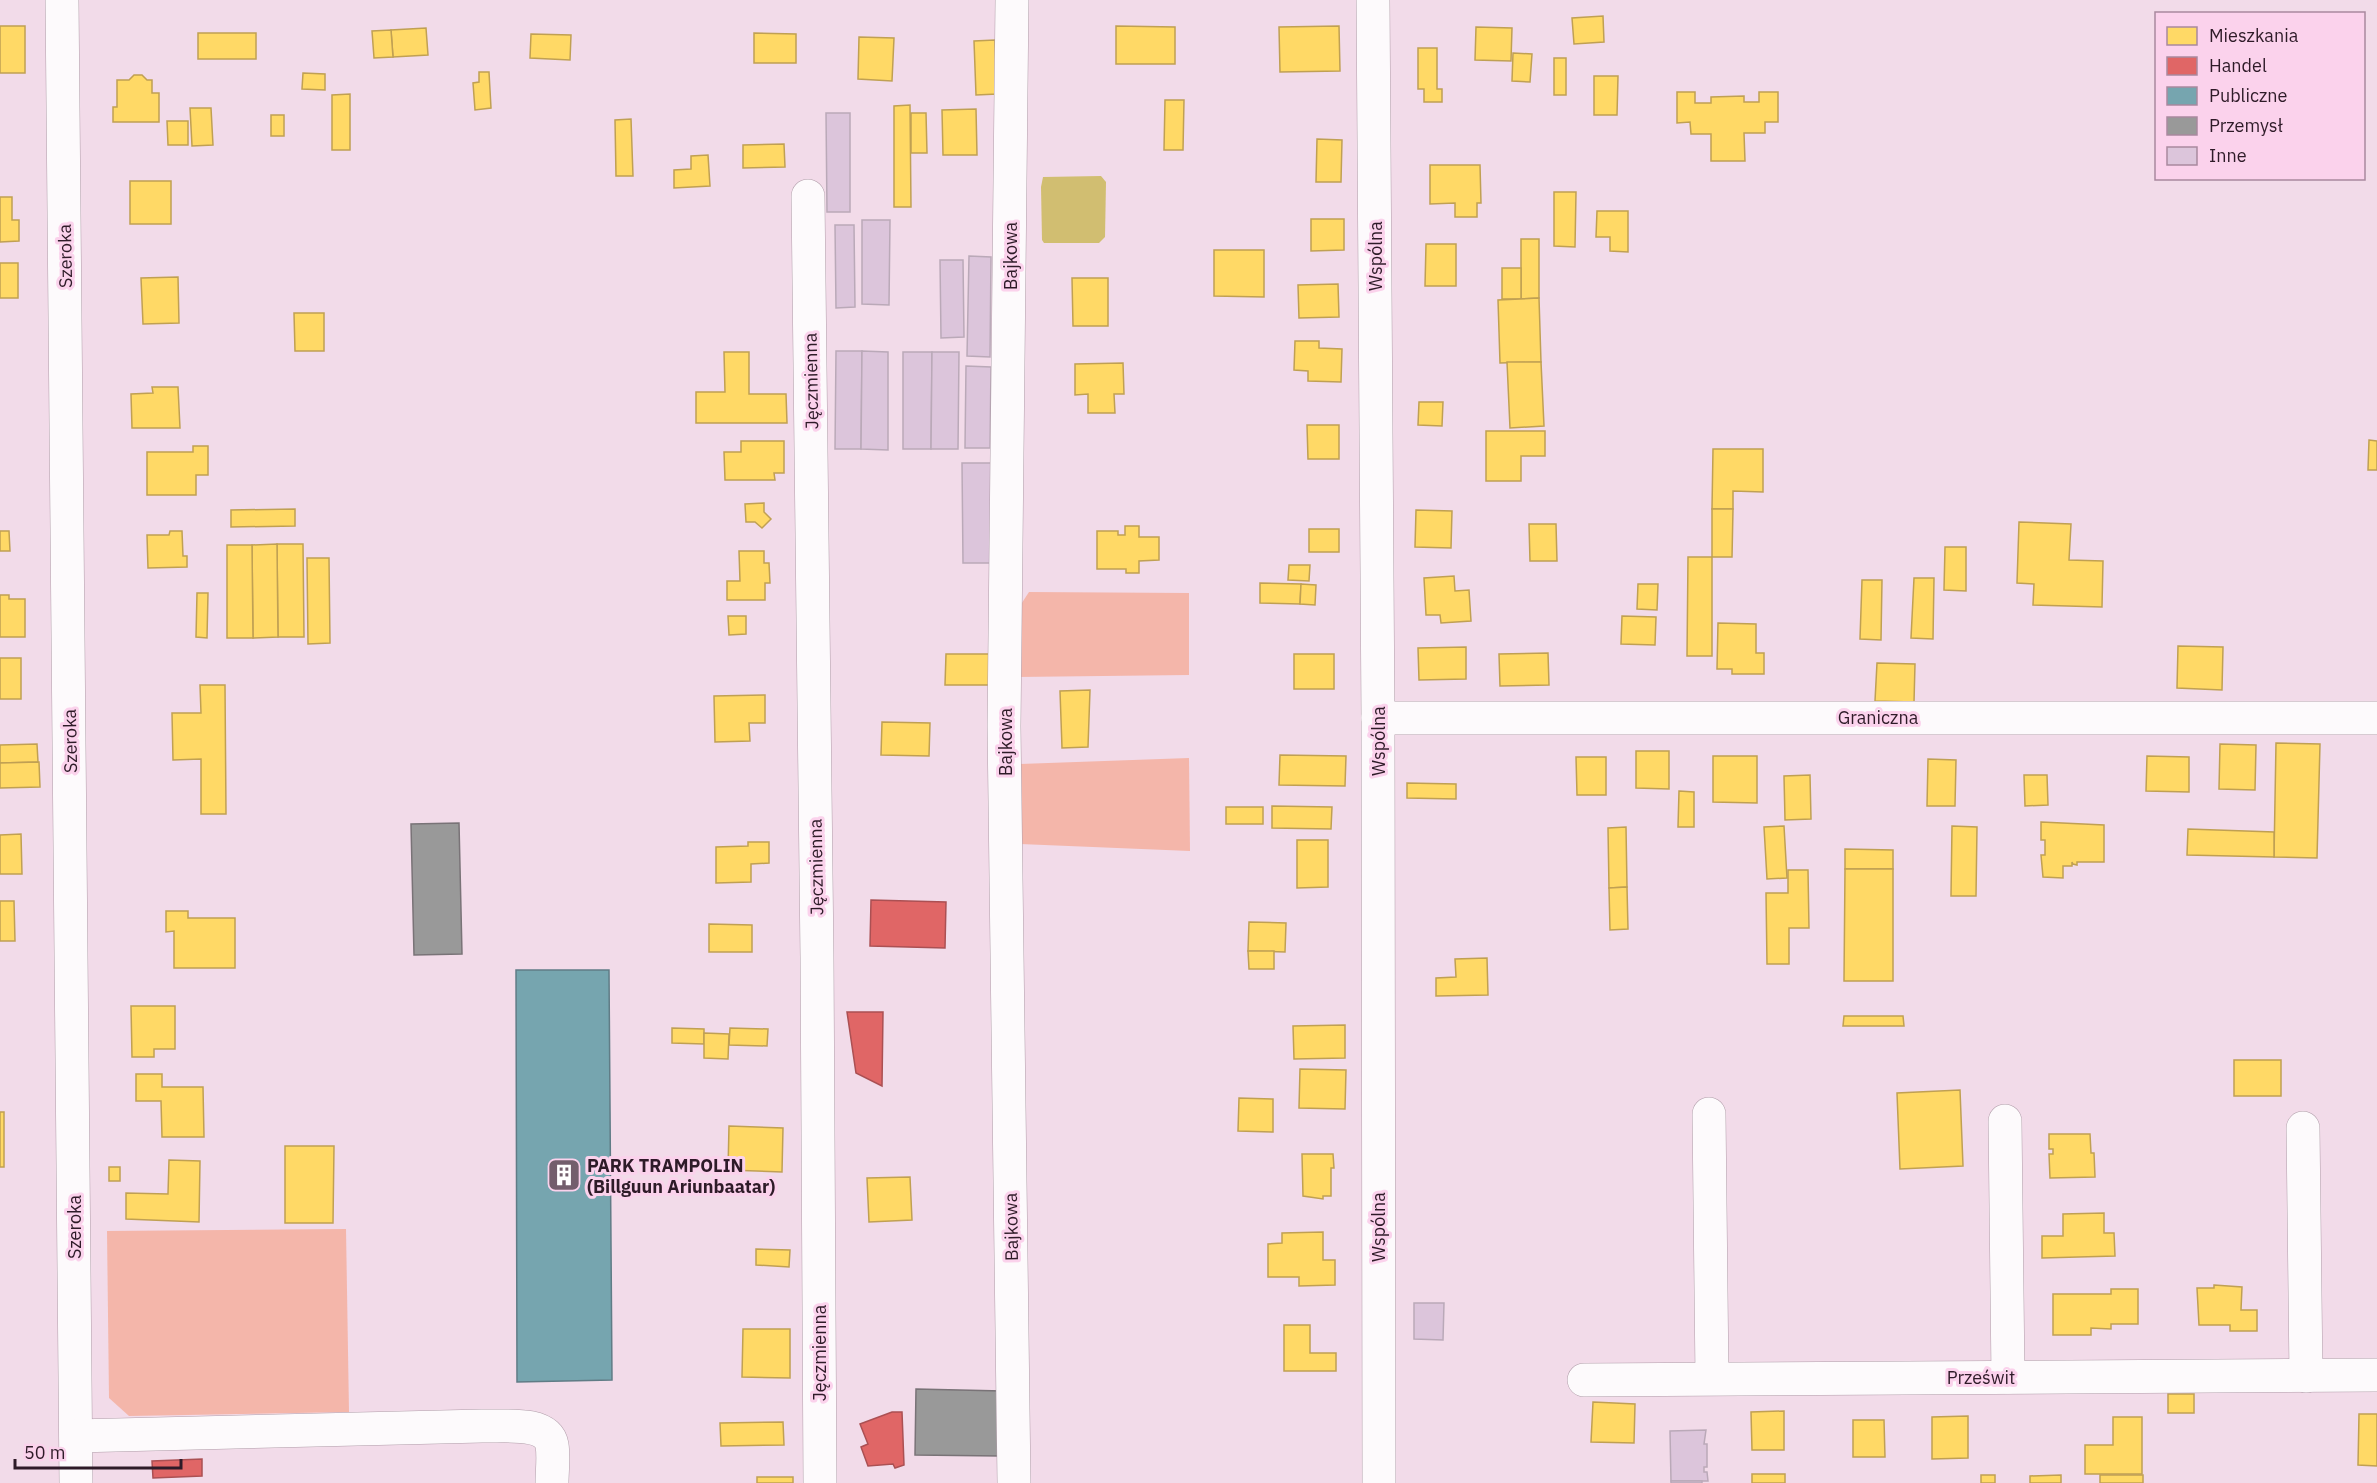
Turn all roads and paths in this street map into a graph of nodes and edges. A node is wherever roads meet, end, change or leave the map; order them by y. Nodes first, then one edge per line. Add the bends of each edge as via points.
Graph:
1 (62, 0) edge
2 (1012, 0) edge
3 (1373, 0) edge
4 (808, 196) dead end
5 (1378, 718) junction
6 (2377, 718) edge
7 (1709, 1114) dead end
8 (2005, 1121) dead end
9 (2303, 1128) dead end
10 (2306, 1376) junction
11 (2377, 1376) edge
12 (2008, 1377) junction
13 (1712, 1378) junction
14 (1584, 1380) dead end
15 (76, 1436) junction
16 (76, 1483) edge
17 (552, 1483) edge
18 (820, 1483) edge
19 (1014, 1483) edge
20 (1379, 1483) edge

1 - 15 street, Szeroka
2 - 19 street, Bajkowa via 1004,726
3 - 5 street, Wspólna
4 - 18 street, Jęczmienna
5 - 6 street, Graniczna
5 - 20 street, Wspólna
7 - 13 street
8 - 12 street
9 - 10 street
10 - 11 street, Prześwit
10 - 12 street, Prześwit
12 - 13 street, Prześwit
13 - 14 street, Prześwit
15 - 16 street, Szeroka
15 - 17 street via 538,1428 548,1434 552,1445

